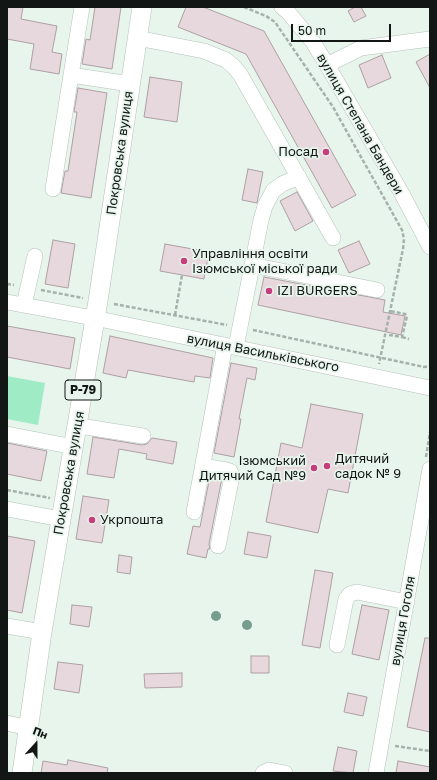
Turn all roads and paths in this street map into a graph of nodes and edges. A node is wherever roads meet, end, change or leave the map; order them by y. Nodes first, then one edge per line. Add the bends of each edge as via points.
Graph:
1 (82, 7) edge
2 (142, 7) edge
3 (244, 7) edge
4 (282, 7) edge
5 (137, 38) junction
6 (430, 39) edge
7 (327, 65) junction
8 (71, 75) junction
9 (130, 84) junction
10 (299, 177) junction
11 (53, 189) dead end
12 (333, 238) dead end
13 (430, 247) edge
14 (34, 256) dead end
15 (252, 265) junction
16 (182, 275) dead end
17 (7, 284) edge
18 (15, 285) dead end
19 (38, 290) dead end
20 (377, 290) dead end
21 (7, 302) edge
22 (24, 305) junction
23 (97, 310) junction
24 (390, 311) junction
25 (175, 315) dead end
26 (389, 335) dead end
27 (402, 337) junction
28 (409, 339) dead end
29 (231, 346) junction
30 (380, 358) junction
31 (430, 366) edge
32 (376, 376) junction
33 (430, 388) edge
34 (86, 427) dead end
35 (7, 434) edge
36 (143, 436) dead end
37 (74, 447) junction
38 (203, 466) junction
39 (430, 469) edge
40 (7, 490) edge
41 (7, 509) edge
42 (63, 510) junction
43 (194, 512) dead end
44 (425, 528) edge
45 (218, 546) dead end
46 (407, 602) junction
47 (7, 626) edge
48 (42, 632) junction
49 (337, 645) dead end
50 (7, 723) edge
51 (28, 728) junction
52 (381, 744) junction
53 (430, 751) edge
54 (22, 773) edge
55 (263, 773) edge
56 (285, 773) edge
57 (376, 773) edge

1 - 8 street
2 - 5 main road, Покровська вулиця / Р-79
3 - 24 path via 275,22 332,108 402,230 403,249
4 - 7 street, вулиця Степана Бандери via 312,42
5 - 9 main road, Покровська вулиця / Р-79
5 - 10 street via 204,51 226,60 240,74
6 - 7 street via 361,48
7 - 13 street, вулиця Степана Бандери
8 - 9 street
8 - 11 street
9 - 23 main road, Покровська вулиця / Р-79
10 - 12 street
10 - 15 street via 273,191 265,206
14 - 22 street
15 - 20 street
15 - 29 street
16 - 25 path
17 - 18 path
19 - 23 path
21 - 22 street, вулиця Васильківського
22 - 23 street, вулиця Васильківського
23 - 29 street, вулиця Васильківського
23 - 37 main road, Покровська вулиця / Р-79
24 - 27 path via 406,316
24 - 30 path
26 - 27 path
27 - 28 path
29 - 32 street, вулиця Васильківського
29 - 38 street
30 - 31 path
30 - 32 path
32 - 33 street, вулиця Васильківського
34 - 36 street
35 - 37 street
37 - 42 main road, Покровська вулиця / Р-79
38 - 43 street
38 - 45 street via 226,470 232,476
39 - 44 street, вулиця Гоголя
40 - 42 path
41 - 42 street
42 - 48 main road, Покровська вулиця / Р-79
44 - 46 street, вулиця Гоголя
46 - 49 street via 357,592 350,594 346,599
46 - 52 street, вулиця Гоголя
47 - 48 street
48 - 51 main road, Покровська вулиця / Р-79
50 - 51 street
51 - 54 main road, Покровська вулиця / Р-79
52 - 53 path
52 - 57 street, вулиця Гоголя
55 - 56 street via 269,770

